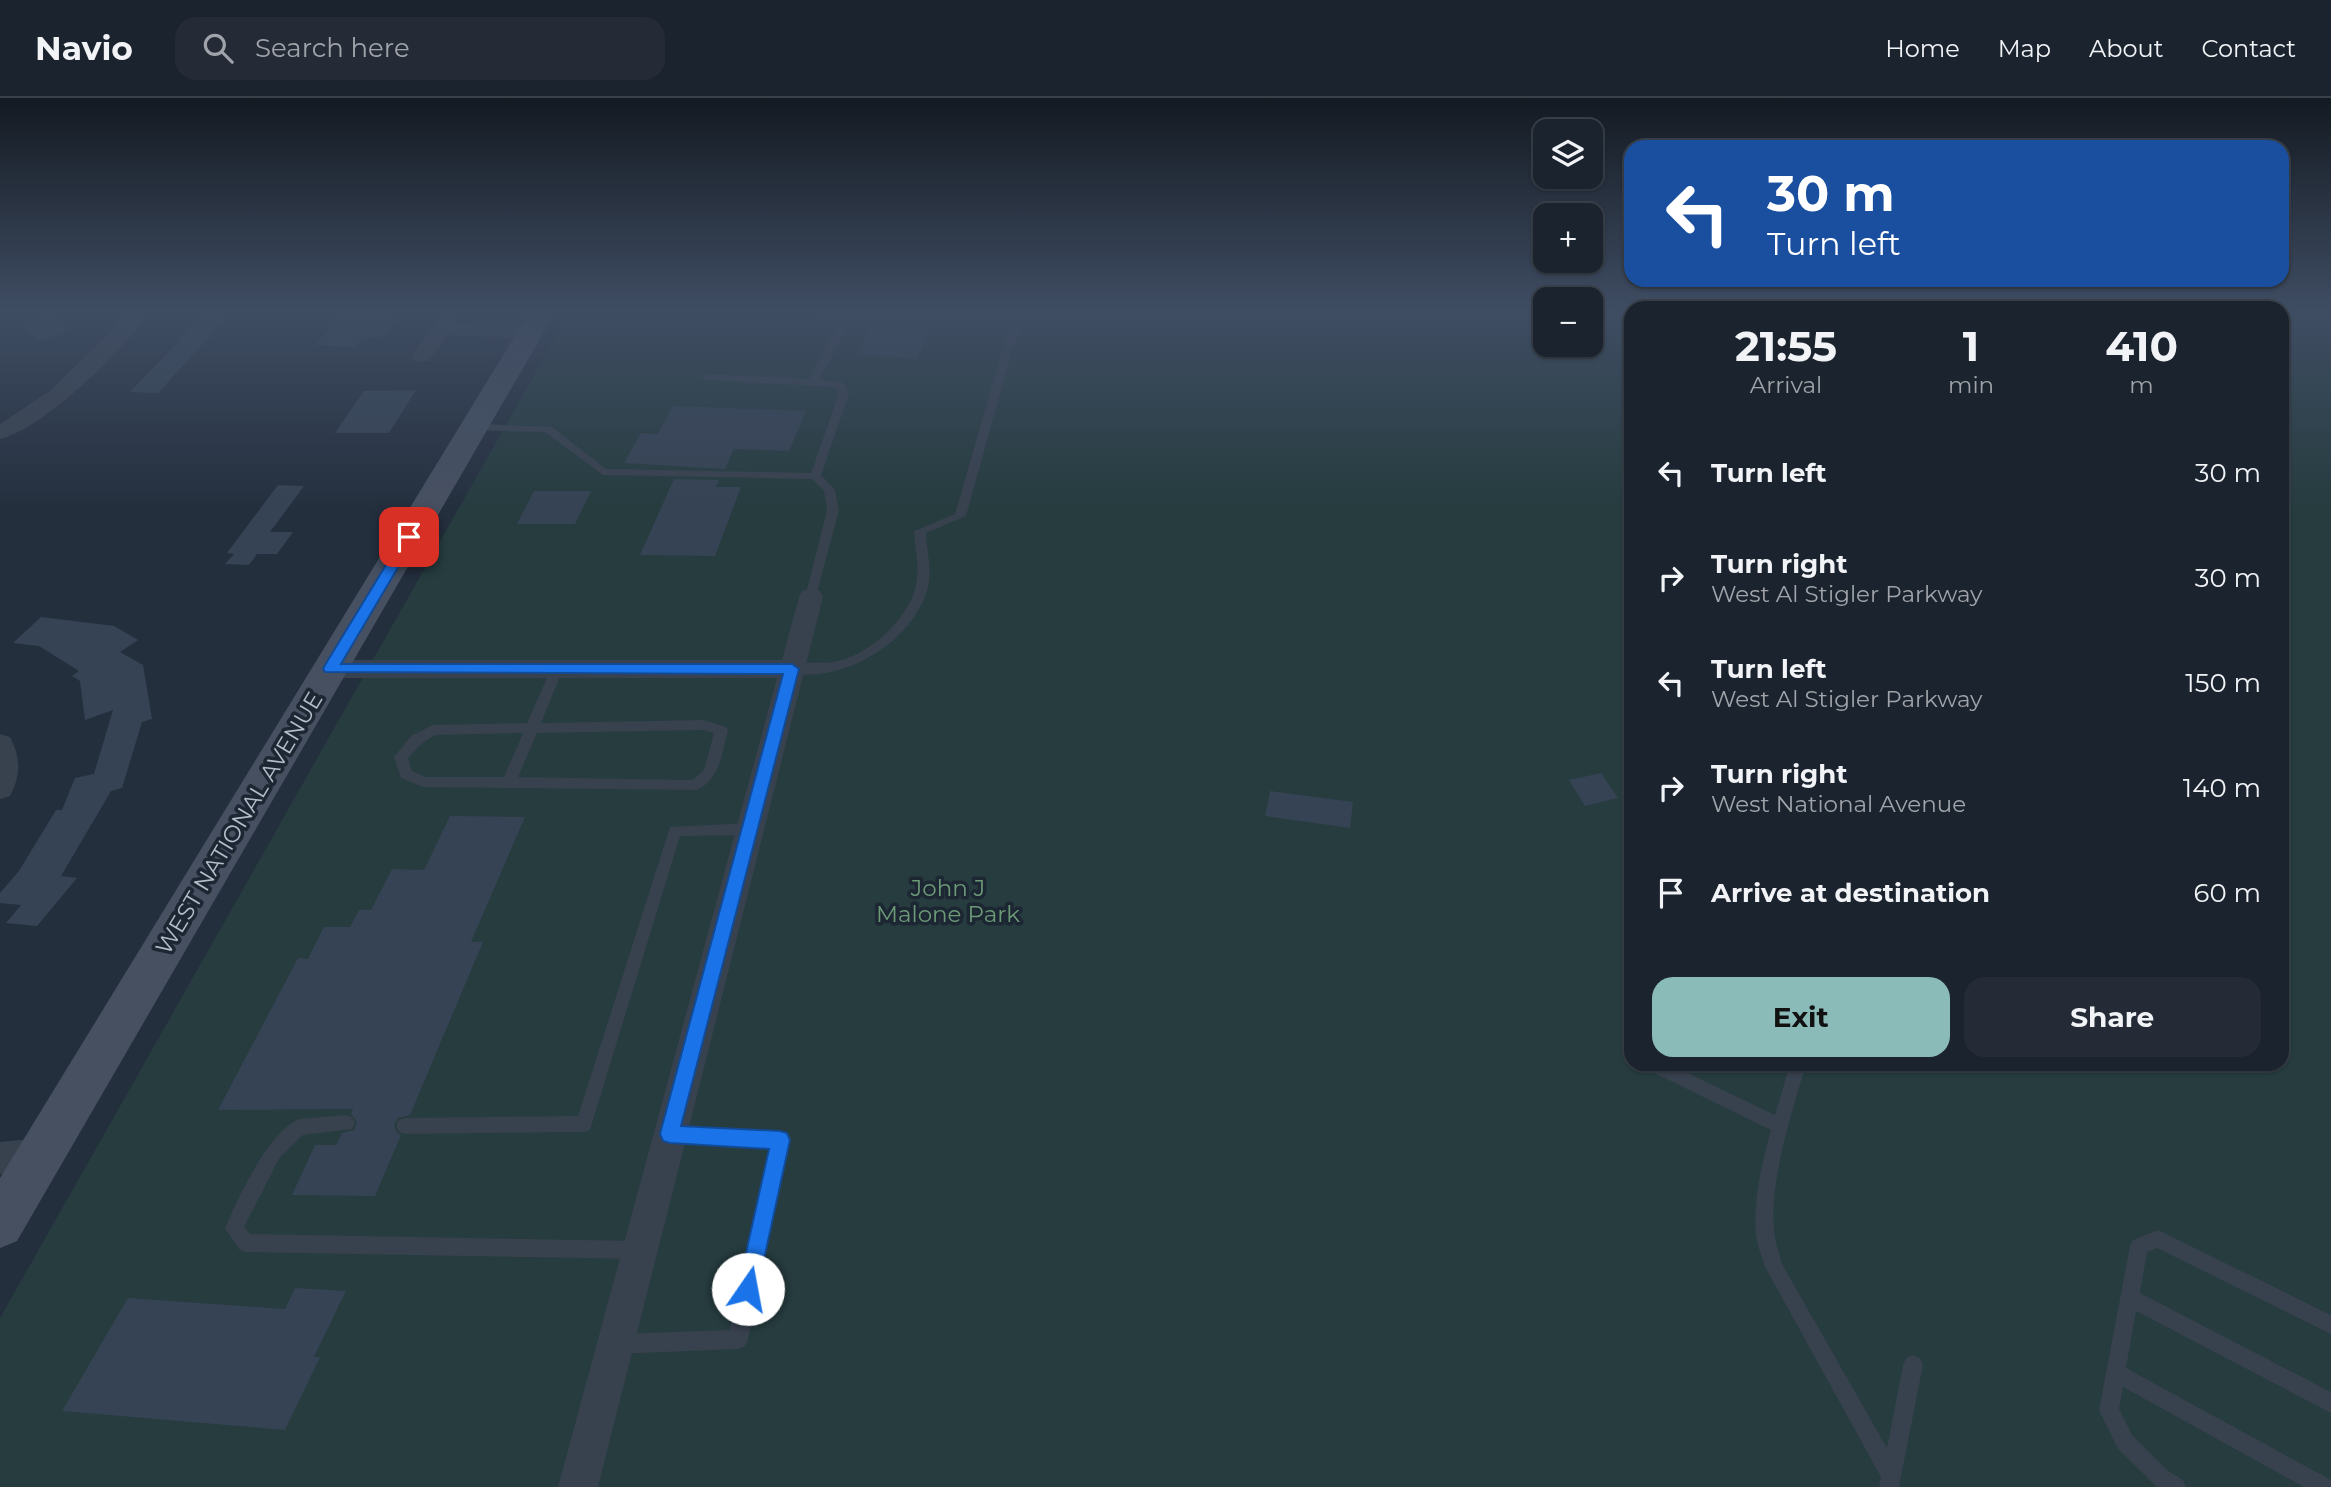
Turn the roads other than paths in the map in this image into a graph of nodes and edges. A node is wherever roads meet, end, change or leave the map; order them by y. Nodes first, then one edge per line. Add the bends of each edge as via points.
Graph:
1 (76, 378) edge
2 (504, 378) edge
3 (721, 378) edge
4 (816, 378) edge
5 (1000, 378) edge
6 (813, 383) junction
7 (475, 427) junction
8 (0, 433) edge
9 (815, 476) junction
10 (811, 597) joint
11 (330, 669) junction
12 (557, 669) junction
13 (792, 669) junction
14 (532, 728) junction
15 (0, 744) edge
16 (509, 782) junction
17 (0, 788) edge
18 (750, 829) junction
19 (1666, 1071) edge
20 (1796, 1071) edge
21 (346, 1123) dead end
22 (405, 1126) dead end
23 (1780, 1126) junction
24 (670, 1134) junction
25 (41, 1154) junction
26 (0, 1158) edge
27 (0, 1224) edge
28 (639, 1250) junction
29 (2130, 1297) junction
30 (2331, 1325) edge
31 (615, 1344) junction
32 (1913, 1365) dead end
33 (2116, 1373) junction
34 (2331, 1403) edge
35 (1890, 1481) edge
36 (578, 1487) edge
37 (2176, 1487) edge
38 (2324, 1487) edge

1 - 8 street via 29,418
2 - 7 main road, WEST NATIONAL AVENUE
3 - 6 lane
4 - 6 lane
5 - 13 lane via 961,516 920,531 922,586 898,629 846,664
6 - 9 lane via 839,384 844,393
7 - 9 lane via 548,429 603,472
7 - 11 main road, WEST NATIONAL AVENUE
9 - 10 lane via 829,491 833,510
10 - 13 street
11 - 12 street
11 - 25 main road, WEST NATIONAL AVENUE
12 - 13 street
12 - 14 lane
13 - 18 street
14 - 16 lane
14 - 16 lane via 433,730 401,757 406,774 424,782
14 - 16 lane via 704,725 721,730 710,772 696,785
15 - 17 street via 7,770
18 - 22 lane via 675,831 584,1124
18 - 24 street
19 - 23 lane
20 - 23 lane
21 - 28 lane via 299,1126 274,1151 234,1228 245,1243
23 - 35 lane via 1765,1232 1774,1267
24 - 28 street
24 - 31 lane via 780,1140 738,1339
25 - 26 street
25 - 27 main road, WEST NATIONAL AVENUE
28 - 31 street
29 - 30 lane via 2139,1246 2158,1239
29 - 33 lane
29 - 34 lane
31 - 36 street
32 - 35 lane
33 - 37 lane via 2109,1410 2125,1442
33 - 38 lane

